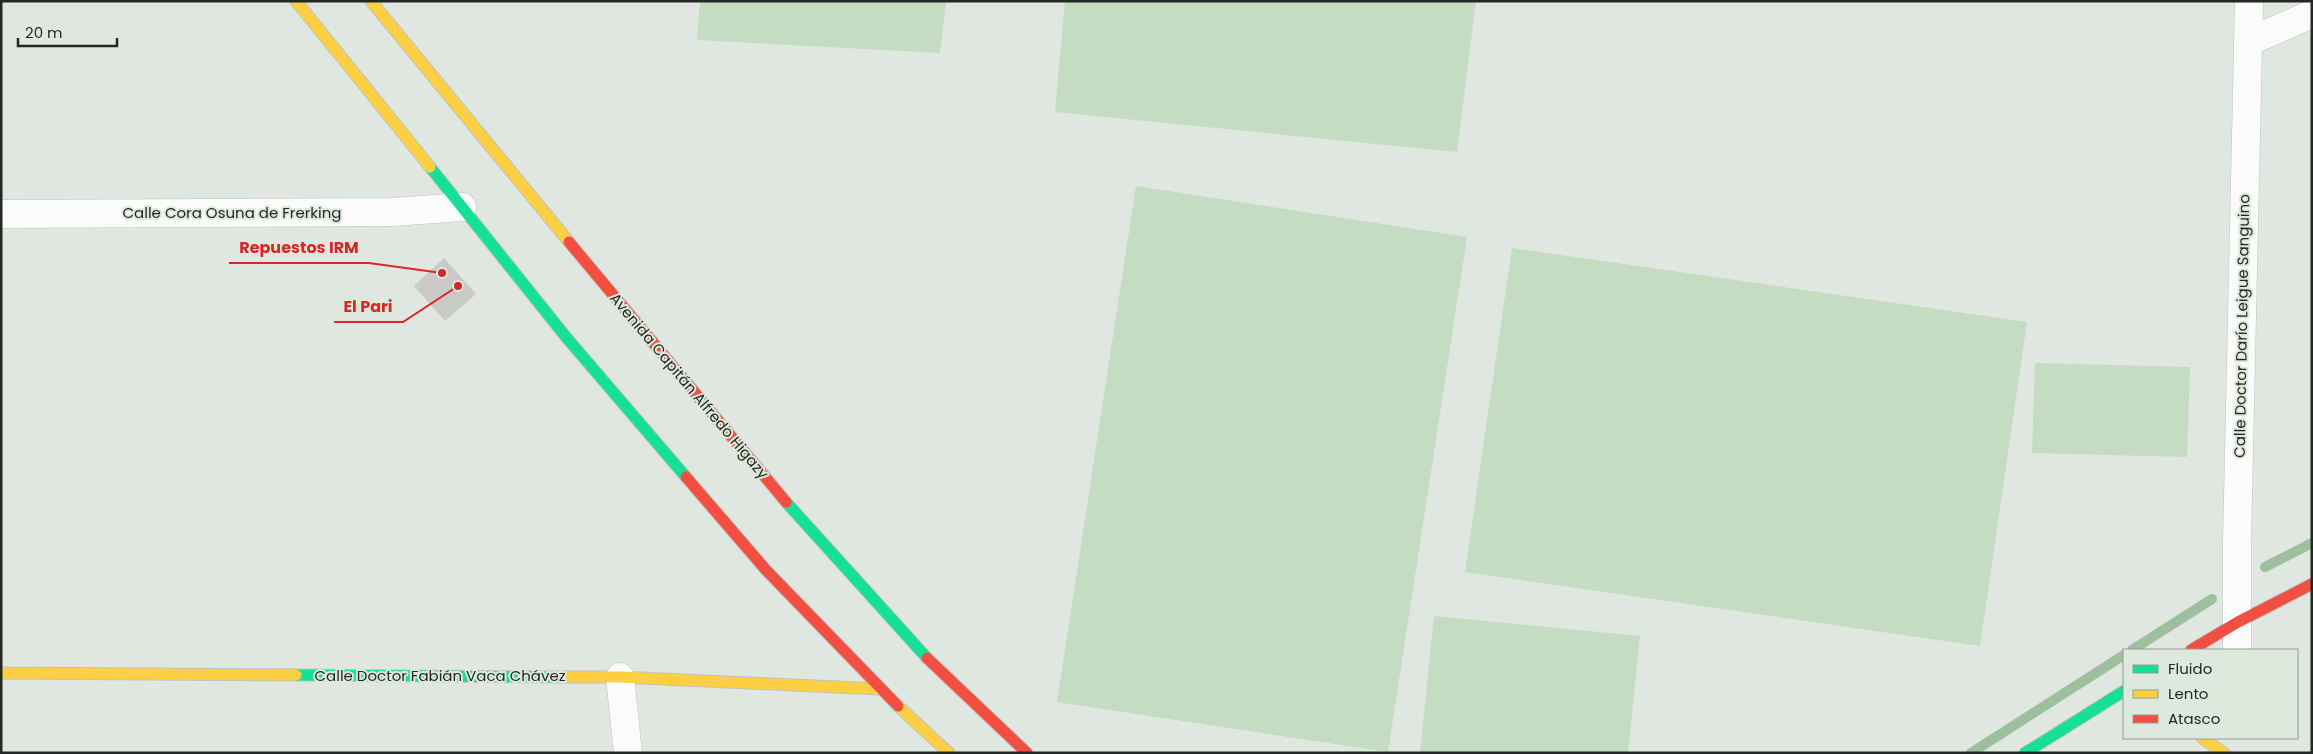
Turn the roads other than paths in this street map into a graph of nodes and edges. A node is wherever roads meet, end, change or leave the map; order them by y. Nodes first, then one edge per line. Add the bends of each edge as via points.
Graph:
1 (296, 1) edge
2 (371, 1) edge
3 (2249, 1) edge
4 (2312, 14) edge
5 (2248, 42) junction
6 (462, 207) junction
7 (1, 214) edge
8 (2312, 584) edge
9 (2238, 612) junction
10 (2192, 649) edge
11 (2237, 649) edge
12 (1, 673) edge
13 (620, 677) junction
14 (879, 689) junction
15 (2123, 692) edge
16 (2106, 714) dead end
17 (2074, 721) junction
18 (2203, 739) edge
19 (2232, 739) edge
20 (628, 753) edge
21 (949, 753) edge
22 (1026, 753) edge
23 (2025, 753) edge
24 (2224, 753) edge
25 (2231, 753) edge

1 - 6 street
2 - 22 street, Avenida Capitán Alfredo Higazy via 812,533 928,659
3 - 5 street, Calle Doctor Darío Leigue Sanguino
4 - 5 street
5 - 9 street, Calle Doctor Darío Leigue Sanguino
6 - 7 street, Calle Cora Osuna de Frerking via 393,212
6 - 14 street via 566,337 766,570
8 - 9 street
9 - 10 street
9 - 11 street, Calle Doctor Darío Leigue Sanguino
12 - 13 street, Calle Doctor Fabián Vaca Chávez
13 - 14 street, Calle Doctor Fabián Vaca Chávez
13 - 20 street
14 - 21 street
15 - 17 street
16 - 17 street
17 - 23 street
18 - 24 street
19 - 25 street

